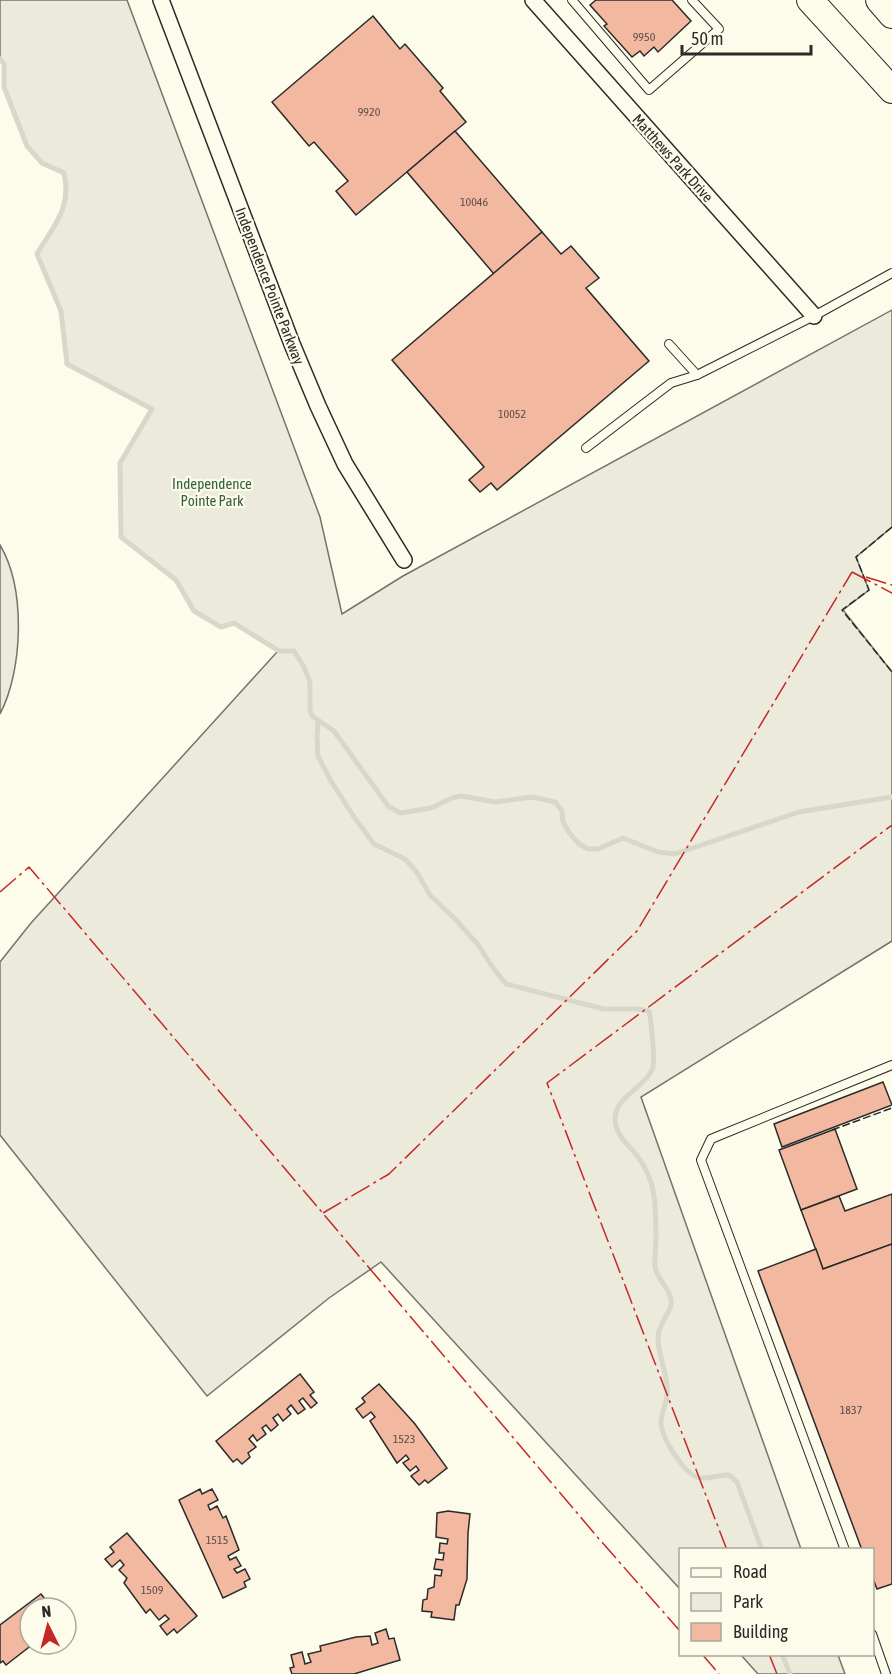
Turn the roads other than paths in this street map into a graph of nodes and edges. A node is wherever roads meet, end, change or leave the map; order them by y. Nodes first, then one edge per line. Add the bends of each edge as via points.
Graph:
1 (161, 0) edge
2 (533, 0) edge
3 (572, 0) edge
4 (692, 0) edge
5 (810, 0) edge
6 (879, 0) edge
7 (892, 15) edge
8 (892, 90) edge
9 (892, 273) edge
10 (814, 316) junction
11 (669, 345) dead end
12 (697, 375) junction
13 (586, 448) dead end
14 (404, 561) dead end
15 (892, 1065) edge
16 (844, 1548) edge
17 (874, 1637) edge
18 (886, 1674) edge

1 - 14 street, Independence Pointe Parkway via 318,406 345,464
2 - 10 street, Matthews Park Drive
3 - 4 lane via 649,90 719,29
5 - 8 highway
6 - 7 highway
9 - 10 lane
10 - 12 lane
11 - 12 lane
12 - 13 lane via 671,383
15 - 16 lane via 711,1139 700,1160
17 - 18 lane

